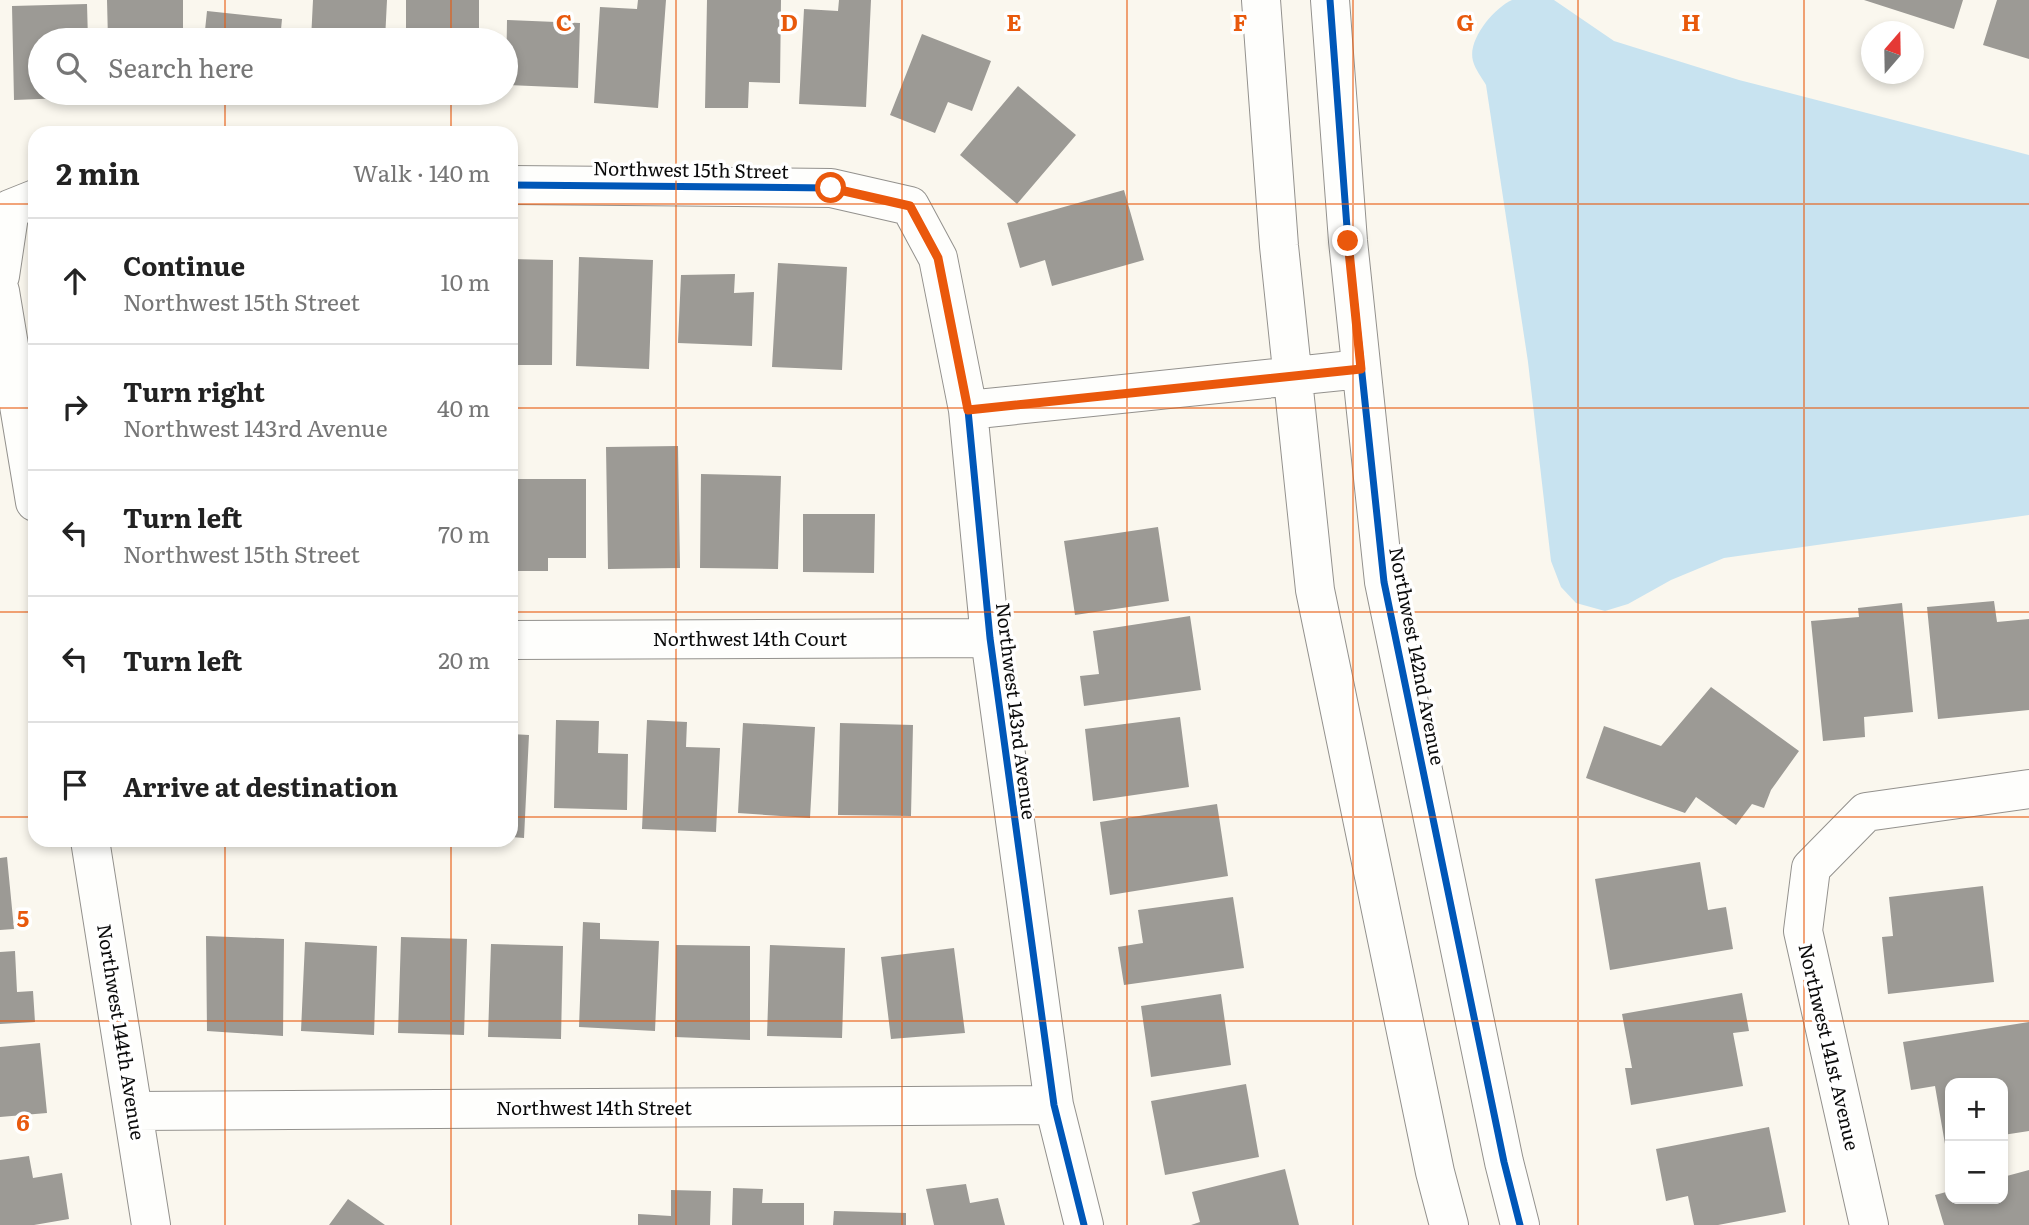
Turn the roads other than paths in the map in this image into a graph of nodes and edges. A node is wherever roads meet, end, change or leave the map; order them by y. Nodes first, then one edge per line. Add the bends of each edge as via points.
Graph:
1 (1261, 0) edge
2 (1330, 0) edge
3 (518, 184) edge
4 (23, 204) edge
5 (910, 206) joint
6 (0, 276) edge
7 (0, 291) edge
8 (1361, 369) junction
9 (1292, 375) junction
10 (968, 410) junction
11 (28, 460) edge
12 (990, 638) junction
13 (518, 640) edge
14 (2029, 789) edge
15 (91, 847) edge
16 (1054, 1105) junction
17 (134, 1111) junction
18 (151, 1225) edge
19 (1084, 1225) edge
20 (1449, 1225) edge
21 (1520, 1225) edge
22 (1869, 1225) edge

1 - 9 street
2 - 8 street, Northwest 142nd Avenue
3 - 5 street, Northwest 15th Street via 831,188
4 - 6 street
5 - 10 street, Northwest 143rd Avenue via 938,258
7 - 11 street
8 - 9 street
8 - 21 street, Northwest 142nd Avenue via 1384,582
9 - 10 street
9 - 20 street via 1315,590
10 - 12 street, Northwest 143rd Avenue
12 - 13 street, Northwest 14th Court
12 - 16 street, Northwest 143rd Avenue
14 - 22 street, Northwest 141st Avenue via 1866,812 1811,868 1803,931
15 - 17 street, Northwest 144th Avenue
16 - 17 street, Northwest 14th Street
16 - 19 street, Northwest 143rd Avenue
17 - 18 street, Northwest 144th Avenue

